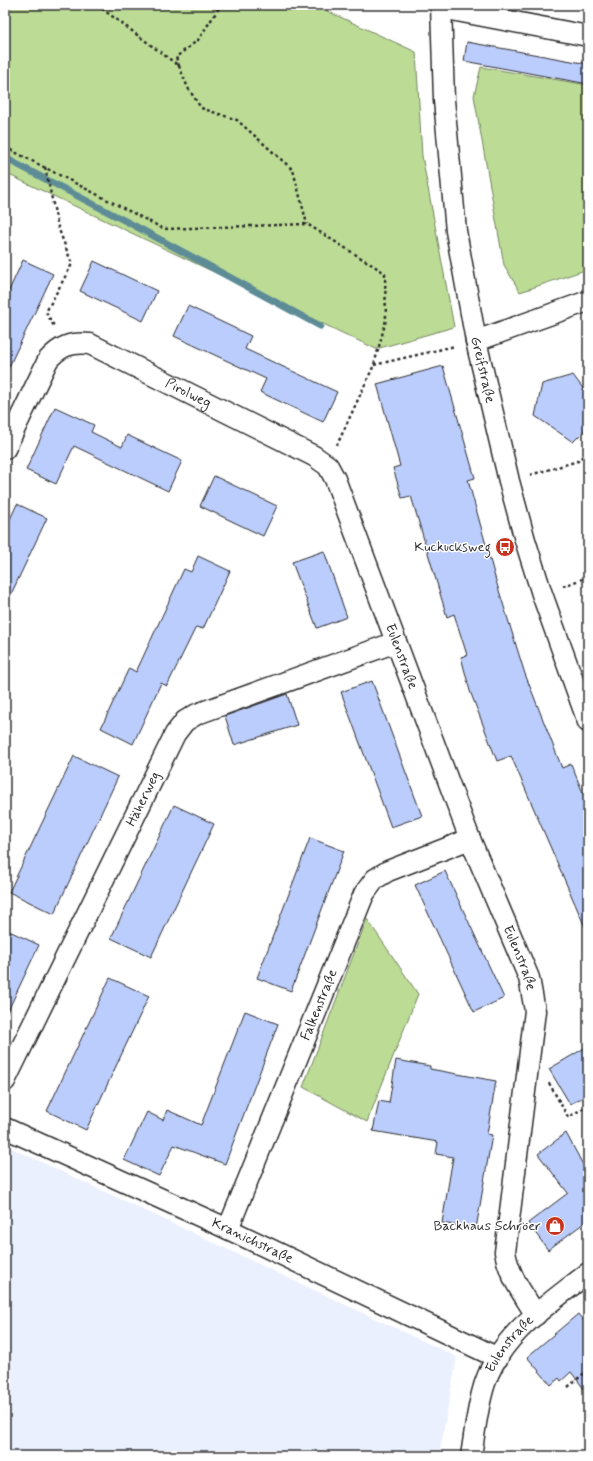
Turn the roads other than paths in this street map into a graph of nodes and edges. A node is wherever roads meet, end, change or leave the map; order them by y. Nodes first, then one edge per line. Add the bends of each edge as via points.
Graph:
1 (441, 7) edge
2 (588, 36) edge
3 (588, 301) edge
4 (476, 341) junction
5 (5, 449) edge
6 (328, 466) joint
7 (396, 642) junction
8 (588, 722) edge
9 (470, 839) junction
10 (5, 1081) edge
11 (5, 1128) edge
12 (228, 1229) junction
13 (588, 1273) edge
14 (536, 1314) junction
15 (498, 1358) junction
16 (471, 1456) edge

1 - 2 street
1 - 4 street, Greifstraße via 444,100 456,231
3 - 4 street
4 - 8 street, Greifstraße via 509,481 542,594
5 - 6 street, Pirolweg via 48,360 56,350 77,343 90,344 314,456
6 - 7 street, Eulenstraße
7 - 9 street, Eulenstraße
7 - 10 street, Häherweg via 197,714 186,721 175,734
9 - 12 street, Falkenstraße via 388,871 375,879 364,894
9 - 14 street, Eulenstraße via 529,978 535,1011 505,1252 507,1267
11 - 12 street, Kranichstraße
12 - 15 street, Kranichstraße
13 - 14 street
14 - 15 street, Eulenstraße via 513,1335
15 - 16 street, Eulenstraße via 485,1382

